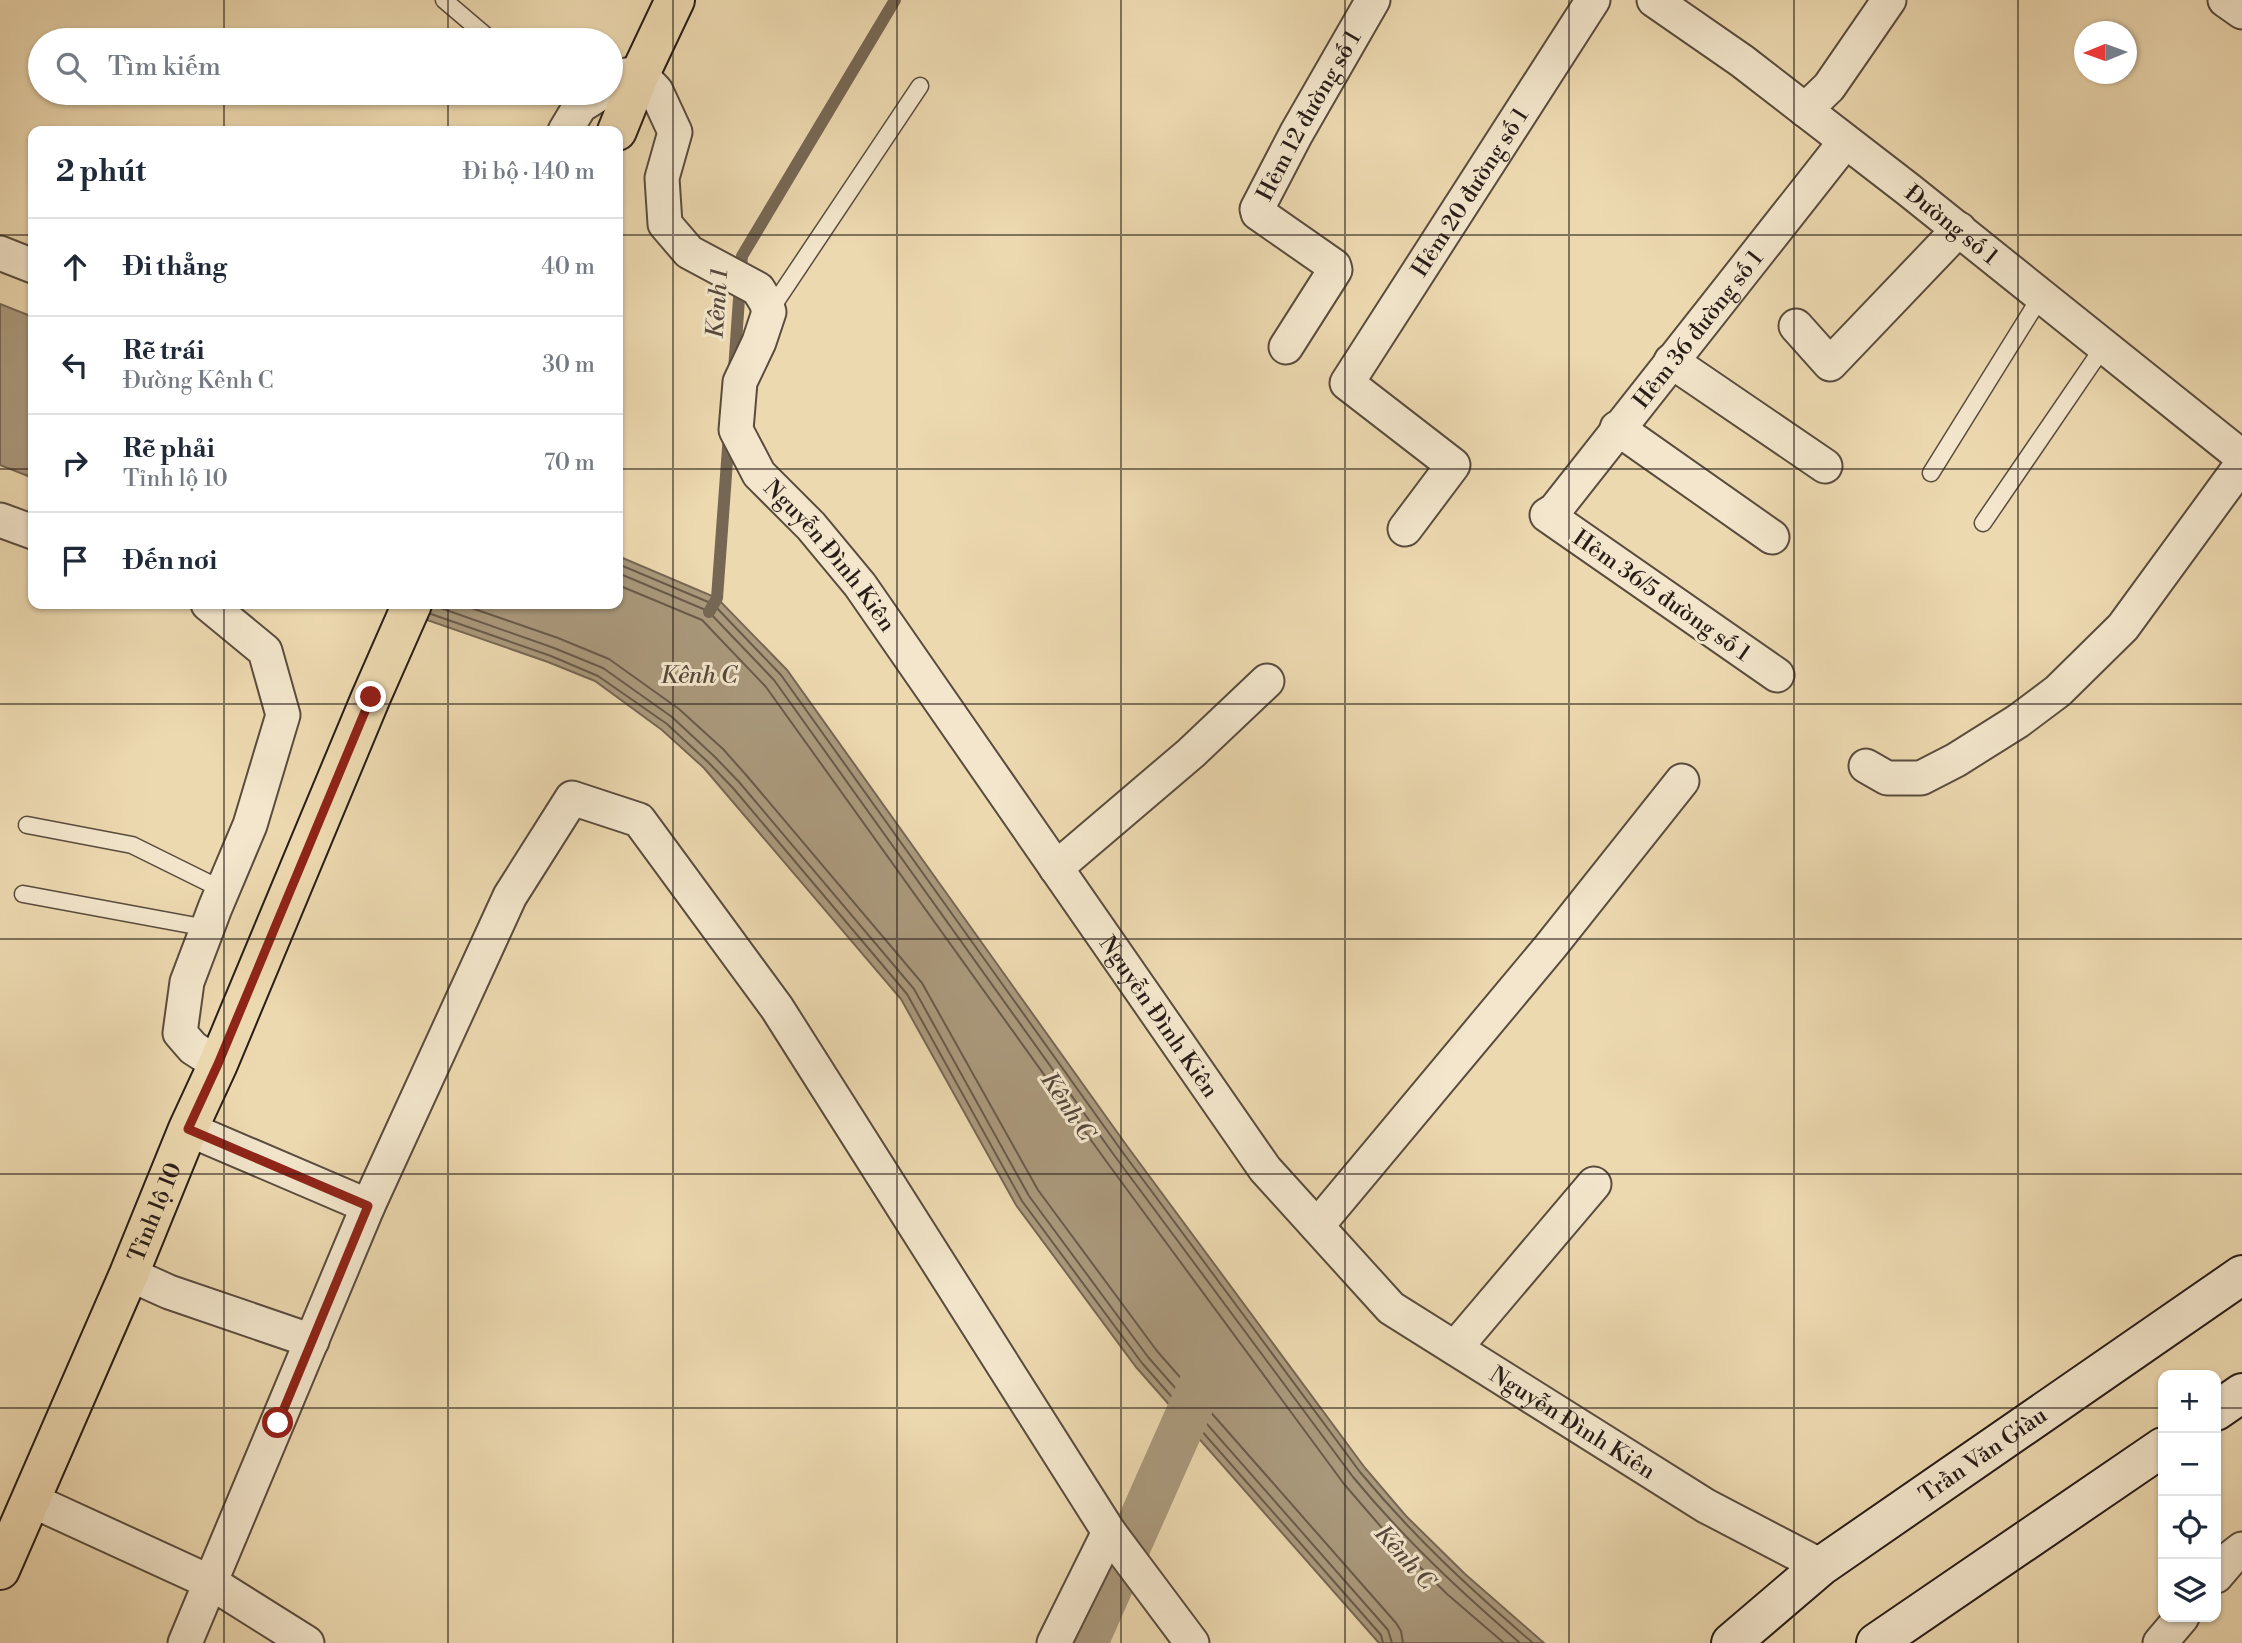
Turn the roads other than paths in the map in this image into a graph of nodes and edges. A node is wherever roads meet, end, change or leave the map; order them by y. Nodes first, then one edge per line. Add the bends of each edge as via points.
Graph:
1 (444, 0) edge
2 (675, 0) edge
3 (1373, 0) edge
4 (1593, 0) edge
5 (1654, 0) edge
6 (1889, 0) edge
7 (2225, 0) edge
8 (2242, 12) edge
9 (477, 28) edge
10 (625, 80) edge
11 (920, 86) dead end
12 (621, 105) edge
13 (1805, 110) junction
14 (618, 126) edge
15 (1844, 142) junction
16 (1959, 229) junction
17 (0, 253) edge
18 (28, 264) edge
19 (2041, 296) junction
20 (764, 301) junction
21 (1796, 326) dead end
22 (2104, 346) junction
23 (1286, 347) dead end
24 (1671, 361) junction
25 (1617, 428) junction
26 (2242, 457) edge
27 (2242, 464) edge
28 (1825, 466) dead end
29 (1931, 473) dead end
30 (1547, 515) joint
31 (0, 520) edge
32 (1983, 523) dead end
33 (1405, 529) dead end
34 (28, 530) edge
35 (1772, 537) dead end
36 (214, 609) edge
37 (410, 609) edge
38 (1777, 675) dead end
39 (1267, 681) dead end
40 (1866, 766) dead end
41 (1682, 780) dead end
42 (27, 824) dead end
43 (1056, 868) junction
44 (223, 890) junction
45 (23, 894) dead end
46 (207, 928) junction
47 (218, 1064) junction
48 (188, 1129) junction
49 (1594, 1184) dead end
50 (357, 1201) junction
51 (1317, 1226) junction
52 (129, 1274) junction
53 (2242, 1275) edge
54 (300, 1336) junction
55 (1455, 1348) junction
56 (2242, 1393) edge
57 (2221, 1408) edge
58 (2158, 1450) edge
59 (29, 1499) junction
60 (1116, 1540) junction
61 (2242, 1549) edge
62 (1822, 1566) junction
63 (0, 1570) edge
64 (2221, 1571) edge
65 (210, 1582) junction
66 (2178, 1622) edge
67 (1186, 1635) edge
68 (1738, 1638) edge
69 (185, 1643) edge
70 (307, 1643) edge
71 (1054, 1643) edge
72 (1876, 1643) edge
73 (2160, 1643) edge

1 - 9 lane
2 - 10 main road
3 - 23 street, Hẻm 12 đường số 1 via 1257,209 1334,265
4 - 33 street, Hẻm 20 đường số 1 via 1347,383 1453,465
5 - 13 street, Đường số 1
6 - 13 street via 1829,87
7 - 8 street
10 - 20 street via 656,91 675,132 662,178 665,224 689,252
11 - 20 lane
12 - 14 main road
13 - 15 street, Đường số 1
15 - 16 street, Đường số 1
15 - 24 street, Hẻm 36 đường số 1
16 - 19 street, Đường số 1
16 - 21 street via 1830,364
17 - 18 street
19 - 22 street, Đường số 1
19 - 29 lane
20 - 43 street, Nguyễn Đình Kiên via 760,342 740,382 736,430 759,474 811,526 859,586
22 - 26 street, Đường số 1
22 - 32 lane
24 - 25 street, Hẻm 36 đường số 1
24 - 28 street
25 - 30 street, Hẻm 36 đường số 1
25 - 35 street
27 - 40 street via 2123,627 2058,691 2018,721 1921,778 1887,778
30 - 38 street, Hẻm 36/5 đường số 1
31 - 34 street
36 - 44 street via 265,652 284,715 250,825
37 - 47 main road, Tỉnh lộ 10
39 - 43 street via 1192,753
41 - 51 street via 1550,947
42 - 44 lane via 132,845
43 - 51 street, Nguyễn Đình Kiên via 1265,1169
44 - 46 street
45 - 46 lane
46 - 47 street via 187,982 180,1033
47 - 48 main road, Tỉnh lộ 10
48 - 50 street
48 - 52 main road, Tỉnh lộ 10
49 - 55 street
50 - 54 street
50 - 60 street via 510,896 572,798 639,820 777,1008
51 - 55 street, Nguyễn Đình Kiên via 1391,1308
52 - 54 street
52 - 59 main road, Tỉnh lộ 10
53 - 62 main road, Trần Văn Giàu
54 - 65 street
55 - 62 street, Nguyễn Đình Kiên via 1706,1506
56 - 57 main road
58 - 72 main road
59 - 63 main road, Tỉnh lộ 10
59 - 65 street
60 - 67 street
60 - 71 street
61 - 64 street
62 - 68 main road, Trần Văn Giàu
65 - 69 street
65 - 70 street
66 - 73 street

